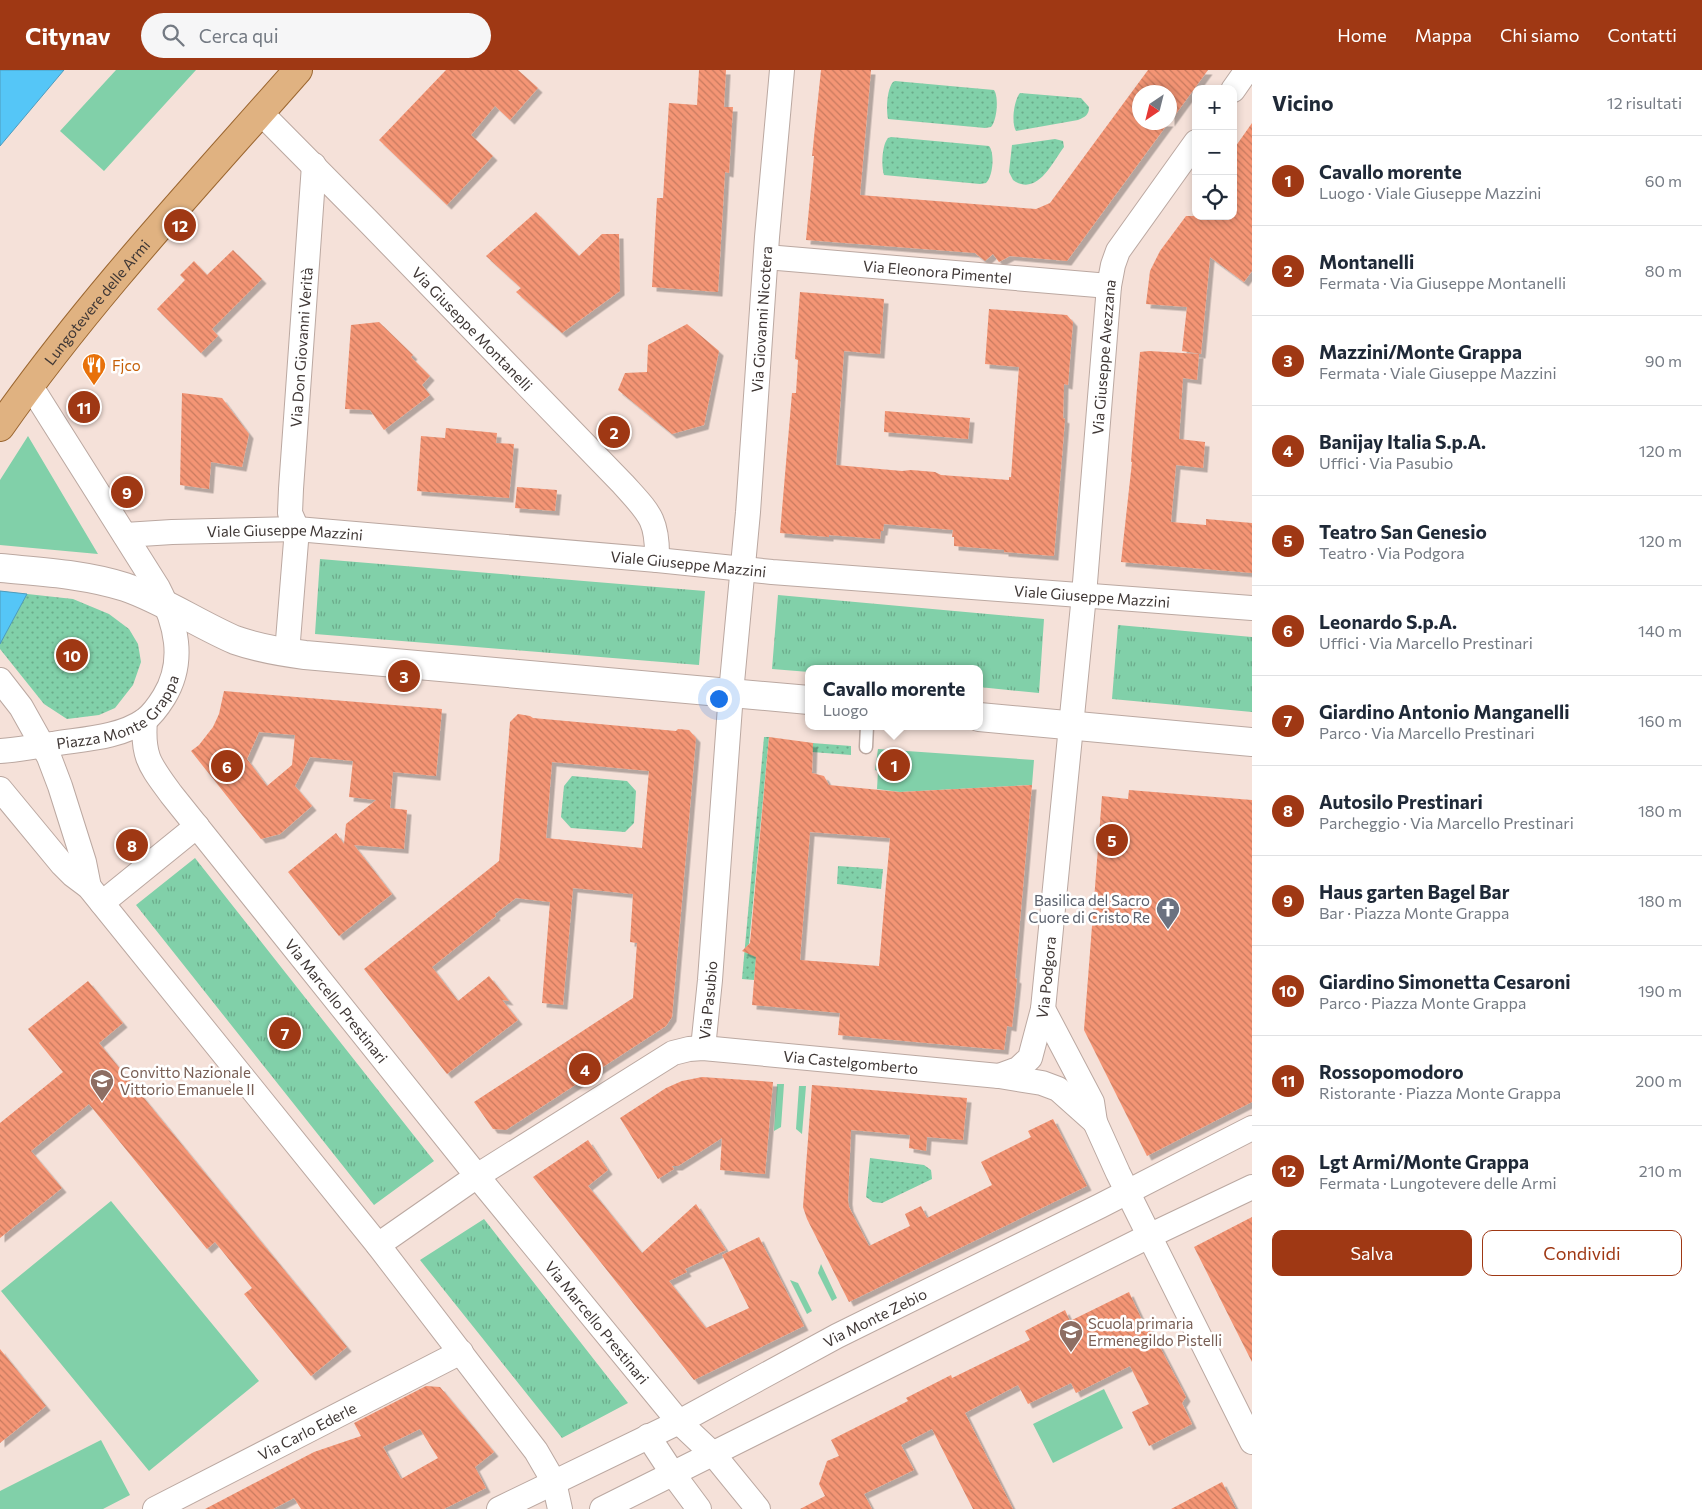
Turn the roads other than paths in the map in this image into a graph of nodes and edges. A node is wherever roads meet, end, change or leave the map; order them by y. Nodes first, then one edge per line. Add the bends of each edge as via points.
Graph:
1 (298, 70) edge
2 (782, 70) edge
3 (1247, 70) edge
4 (1236, 85) edge
5 (261, 112) junction
6 (1192, 148) edge
7 (314, 166) junction
8 (766, 256) junction
9 (1109, 286) junction
10 (30, 385) junction
11 (0, 426) edge
12 (297, 529) junction
13 (125, 534) junction
14 (657, 560) junction
15 (0, 568) edge
16 (743, 569) junction
17 (1084, 595) junction
18 (167, 605) junction
19 (1252, 608) edge
20 (287, 653) junction
21 (0, 680) edge
22 (731, 693) junction
23 (805, 700) edge
24 (983, 717) edge
25 (145, 720) junction
26 (1071, 725) junction
27 (867, 730) edge
28 (1252, 742) edge
29 (43, 745) junction
30 (866, 747) dead end
31 (0, 751) edge
32 (0, 789) edge
33 (197, 826) junction
34 (95, 895) junction
35 (1043, 1009) junction
36 (703, 1048) junction
37 (999, 1076) junction
38 (1095, 1122) junction
39 (1252, 1128) edge
40 (477, 1176) junction
41 (1252, 1186) edge
42 (1128, 1192) junction
43 (1149, 1236) junction
44 (378, 1245) junction
45 (461, 1352) junction
46 (679, 1422) junction
47 (648, 1436) junction
48 (1252, 1442) edge
49 (714, 1455) junction
50 (673, 1474) junction
51 (554, 1482) junction
52 (510, 1507) edge
53 (155, 1509) edge
54 (560, 1509) edge
55 (602, 1509) edge
56 (699, 1509) edge
57 (758, 1509) edge

1 - 5 main road, Lungotevere delle Armi
2 - 8 street, Via Giovanni Nicotera
3 - 4 street
5 - 7 street, Via Giuseppe Montanelli
5 - 10 main road, Lungotevere delle Armi via 121,272
6 - 9 street, Via Giuseppe Avezzana via 1118,251
7 - 12 street, Via Don Giovanni Verità via 291,489 290,513
7 - 14 street, Via Giuseppe Montanelli via 629,491 651,519 657,538
8 - 9 street, Via Eleonora Pimentel
8 - 16 street, Via Giovanni Nicotera
9 - 17 street, Via Giuseppe Avezzana
10 - 11 main road, Lungotevere delle Armi
10 - 13 street, Piazza Monte Grappa
12 - 13 street, Viale Giuseppe Mazzini
12 - 14 street, Viale Giuseppe Mazzini
12 - 20 street
13 - 18 street, Piazza Monte Grappa
14 - 16 street, Viale Giuseppe Mazzini
15 - 18 main road via 98,580
16 - 17 street, Viale Giuseppe Mazzini
16 - 22 street, Via Giovanni Nicotera
17 - 19 street, Viale Giuseppe Mazzini
17 - 26 street, Via Giuseppe Avezzana
18 - 20 main road via 235,640
18 - 25 street, Piazza Monte Grappa via 177,641 177,662 166,694
20 - 22 main road
21 - 29 street, Piazza Monte Grappa via 21,707
22 - 23 main road
22 - 36 street, Via Pasubio
24 - 26 main road
25 - 29 street, Piazza Monte Grappa via 102,736
25 - 33 street, Via Marcello Prestinari via 144,745 148,758
26 - 28 main road
26 - 35 street, Via Podgora
27 - 30 lane
29 - 31 street, Piazza Monte Grappa
29 - 34 street, Piazza Monte Grappa via 60,786
32 - 34 street via 62,864
33 - 34 street
33 - 40 street, Via Marcello Prestinari
34 - 44 street
35 - 37 street, Via Castelgomberto via 1030,1058 1018,1069
35 - 38 street, Via Podgora via 1092,1102
36 - 37 street, Via Castelgomberto
36 - 40 street, Via Pasubio via 673,1053
37 - 38 street, Via Castelgomberto via 1058,1089
38 - 42 street, Via Podgora
39 - 42 street, Via Monte Zebio
40 - 44 street
40 - 46 street, Via Marcello Prestinari
41 - 43 street
42 - 43 street, Via Podgora
42 - 46 street, Via Monte Zebio via 837,1336
43 - 48 street, Via Podgora
43 - 49 street
44 - 45 street
45 - 51 street via 536,1451
45 - 53 street, Via Carlo Ederle
46 - 47 street, Via Monte Zebio
46 - 49 street, Via Marcello Prestinari
47 - 50 street
47 - 51 street, Via Monte Zebio
49 - 50 street
49 - 57 street, Via Marcello Prestinari
50 - 55 street
50 - 56 street
51 - 52 street, Via Monte Zebio
51 - 54 street

